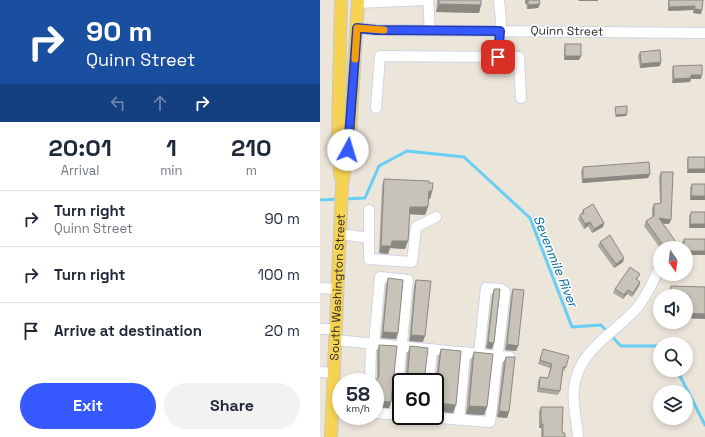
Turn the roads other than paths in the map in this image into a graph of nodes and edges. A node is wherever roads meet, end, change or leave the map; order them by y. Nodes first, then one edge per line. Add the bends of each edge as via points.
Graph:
1 (341, 0) edge
2 (423, 0) edge
3 (428, 0) edge
4 (499, 0) edge
5 (358, 1) edge
6 (381, 1) edge
7 (357, 28) junction
8 (430, 30) junction
9 (500, 31) junction
10 (705, 33) edge
11 (498, 57) junction
12 (521, 98) dead end
13 (376, 108) dead end
14 (342, 186) junction
15 (369, 210) dead end
16 (436, 217) dead end
17 (340, 234) junction
18 (369, 238) junction
19 (653, 281) edge
20 (320, 288) edge
21 (337, 290) junction
22 (320, 329) edge
23 (335, 335) junction
24 (372, 344) junction
25 (402, 346) junction
26 (432, 349) junction
27 (465, 352) junction
28 (479, 354) junction
29 (498, 356) junction
30 (510, 357) edge
31 (320, 372) edge
32 (334, 372) junction
33 (370, 373) edge
34 (400, 373) edge
35 (430, 373) edge
36 (444, 418) edge
37 (459, 420) junction
38 (331, 437) edge
39 (578, 437) edge

1 - 14 main road, South Washington Street via 338,139
2 - 6 street
3 - 8 street
4 - 9 street
5 - 6 street
5 - 7 main road, South Washington Street
7 - 8 street, Quinn Street
7 - 14 main road, South Washington Street via 350,134
8 - 9 street, Quinn Street
9 - 10 street, Quinn Street
9 - 11 street
11 - 12 street via 519,57
11 - 13 street via 380,56
14 - 17 main road, South Washington Street
15 - 18 street
16 - 18 street via 416,228 412,262 369,259
17 - 18 street
17 - 21 main road, South Washington Street
19 - 39 street via 636,308 586,355 579,369 574,388
20 - 21 street
21 - 23 main road, South Washington Street
22 - 23 street
23 - 24 street
23 - 32 main road, South Washington Street
24 - 25 street
24 - 25 street via 380,277 408,280
24 - 33 street
25 - 26 street
25 - 34 street
26 - 27 street
26 - 35 street
27 - 28 street
27 - 37 street
28 - 29 street
28 - 29 street via 486,288 501,289 505,292
29 - 30 street
29 - 37 street via 490,422
31 - 32 street
32 - 38 main road, South Washington Street
36 - 37 street

